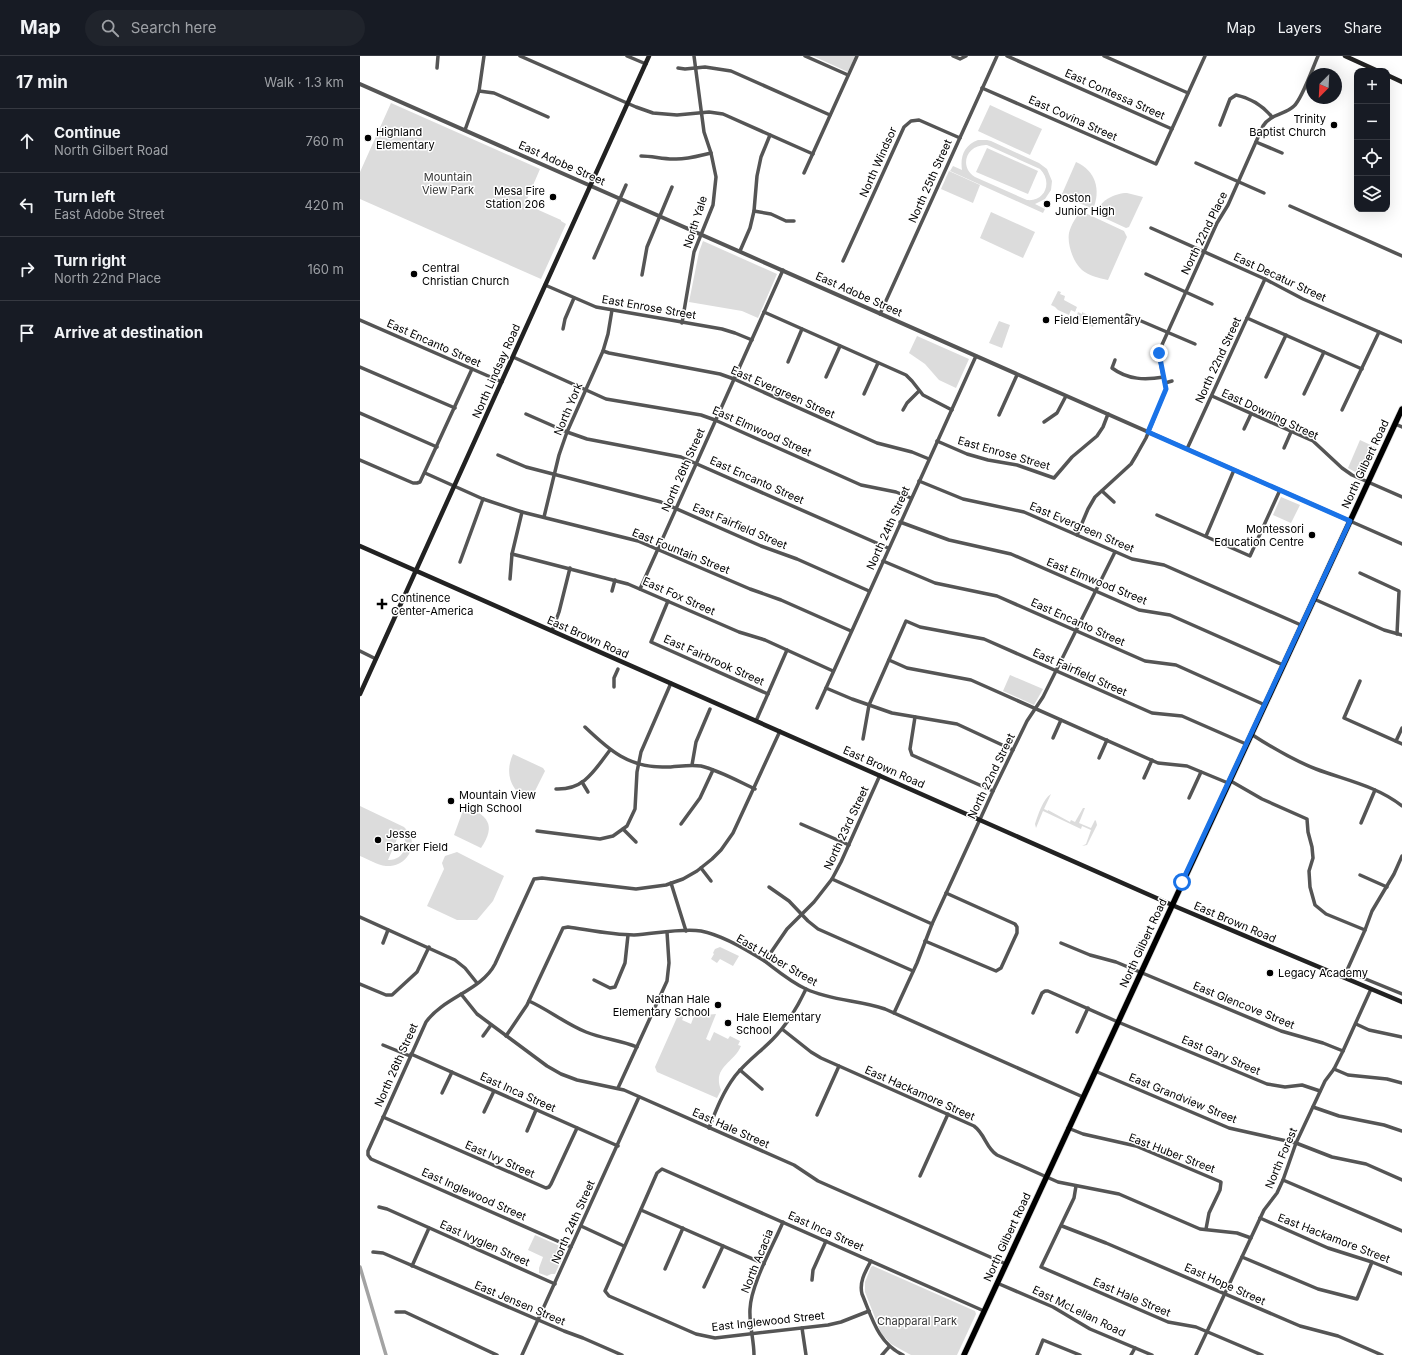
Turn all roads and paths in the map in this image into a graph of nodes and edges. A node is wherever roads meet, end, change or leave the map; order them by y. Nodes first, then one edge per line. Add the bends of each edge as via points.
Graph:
1 (438, 56) edge
2 (484, 56) edge
3 (520, 56) edge
4 (627, 56) edge
5 (649, 56) edge
6 (694, 56) edge
7 (805, 56) edge
8 (857, 56) edge
9 (952, 56) edge
10 (997, 56) edge
11 (1007, 56) edge
12 (1104, 56) edge
13 (1204, 56) edge
14 (1318, 56) edge
15 (1345, 56) edge
16 (964, 57) edge
17 (646, 64) junction
18 (437, 68) dead end
19 (678, 68) dead end
20 (696, 68) junction
21 (1371, 68) edge
22 (848, 75) junction
23 (1390, 76) edge
24 (1402, 82) edge
25 (360, 84) edge
26 (982, 88) junction
27 (480, 91) junction
28 (1188, 93) junction
29 (628, 103) junction
30 (701, 112) junction
31 (830, 114) junction
32 (548, 117) dead end
33 (1272, 117) junction
34 (1220, 124) dead end
35 (1172, 129) junction
36 (465, 130) junction
37 (770, 135) junction
38 (960, 138) junction
39 (1256, 142) junction
40 (711, 153) junction
41 (1282, 153) dead end
42 (812, 154) junction
43 (641, 156) dead end
44 (1196, 162) dead end
45 (804, 173) dead end
46 (1238, 181) junction
47 (591, 185) junction
48 (626, 185) dead end
49 (672, 187) dead end
50 (1264, 192) dead end
51 (620, 198) junction
52 (1290, 206) dead end
53 (754, 211) junction
54 (660, 216) junction
55 (794, 221) dead end
56 (1151, 228) dead end
57 (701, 234) junction
58 (740, 251) junction
59 (1204, 252) junction
60 (1402, 256) edge
61 (594, 258) dead end
62 (844, 261) dead end
63 (783, 270) junction
64 (1146, 274) dead end
65 (642, 275) dead end
66 (1265, 279) junction
67 (545, 285) junction
68 (1186, 292) junction
69 (574, 298) junction
70 (1212, 304) dead end
71 (612, 310) junction
72 (764, 312) junction
73 (880, 314) junction
74 (1127, 315) dead end
75 (1247, 318) junction
76 (360, 320) edge
77 (682, 322) junction
78 (802, 329) junction
79 (563, 330) dead end
80 (1167, 332) junction
81 (1379, 332) junction
82 (1286, 335) junction
83 (752, 340) junction
84 (1402, 342) edge
85 (1195, 344) dead end
86 (840, 346) junction
87 (603, 351) junction
88 (1324, 352) junction
89 (976, 356) junction
90 (513, 357) junction
91 (1115, 360) dead end
92 (788, 362) dead end
93 (878, 363) junction
94 (360, 367) edge
95 (472, 369) junction
96 (1362, 369) junction
97 (1018, 375) junction
98 (826, 377) dead end
99 (1164, 377) junction
100 (1266, 377) dead end
101 (734, 379) junction
102 (1172, 381) dead end
103 (502, 382) junction
104 (1165, 383) junction
105 (585, 390) junction
106 (919, 391) junction
107 (864, 394) dead end
108 (1304, 394) dead end
109 (1066, 396) junction
110 (1212, 396) junction
111 (455, 408) junction
112 (1402, 409) edge
113 (903, 410) dead end
114 (952, 410) junction
115 (1342, 410) dead end
116 (360, 413) edge
117 (526, 414) dead end
118 (1108, 414) junction
119 (1250, 414) junction
120 (999, 415) dead end
121 (715, 420) junction
122 (1044, 422) dead end
123 (1395, 424) junction
124 (1402, 427) edge
125 (1244, 429) dead end
126 (567, 432) junction
127 (1148, 432) junction
128 (1291, 432) junction
129 (937, 441) junction
130 (437, 447) junction
131 (1284, 448) dead end
132 (1187, 449) junction
133 (498, 455) dead end
134 (928, 459) junction
135 (360, 460) edge
136 (696, 463) junction
137 (1234, 470) junction
138 (425, 473) junction
139 (554, 475) junction
140 (919, 481) junction
141 (1368, 483) junction
142 (454, 486) junction
143 (1280, 490) junction
144 (1102, 491) junction
145 (1402, 497) edge
146 (911, 498) junction
147 (483, 499) junction
148 (1114, 502) dead end
149 (676, 509) junction
150 (522, 512) junction
151 (1157, 515) dead end
152 (544, 517) junction
153 (1350, 521) junction
154 (900, 522) junction
155 (1077, 535) junction
156 (1206, 536) junction
157 (1402, 544) edge
158 (360, 546) edge
159 (888, 548) junction
160 (658, 549) junction
161 (1116, 552) junction
162 (512, 554) junction
163 (883, 561) junction
164 (460, 562) dead end
165 (570, 568) junction
166 (416, 571) junction
167 (1360, 573) dead end
168 (510, 580) dead end
169 (615, 580) junction
170 (640, 589) junction
171 (612, 591) dead end
172 (869, 591) junction
173 (1096, 591) junction
174 (1314, 599) junction
175 (668, 601) junction
176 (1301, 625) junction
177 (1076, 630) junction
178 (552, 631) junction
179 (851, 631) junction
180 (1397, 634) junction
181 (1402, 635) edge
182 (787, 650) junction
183 (360, 652) edge
184 (376, 659) junction
185 (889, 660) junction
186 (1283, 665) junction
187 (618, 669) dead end
188 (833, 671) junction
189 (1056, 671) junction
190 (1360, 682) dead end
191 (671, 683) junction
192 (614, 686) dead end
193 (826, 688) junction
194 (360, 694) edge
195 (768, 694) junction
196 (1265, 704) junction
197 (869, 705) junction
198 (817, 708) dead end
199 (710, 709) dead end
200 (1036, 709) junction
201 (915, 717) junction
202 (1061, 720) junction
203 (756, 721) junction
204 (585, 727) dead end
205 (1402, 728) edge
206 (780, 731) junction
207 (1251, 734) junction
208 (1053, 738) dead end
209 (863, 739) dead end
210 (1107, 740) junction
211 (1396, 741) junction
212 (1246, 744) junction
213 (1402, 744) edge
214 (610, 750) junction
215 (1013, 750) junction
216 (1099, 758) dead end
217 (1152, 760) junction
218 (638, 764) junction
219 (692, 765) junction
220 (713, 770) junction
221 (1201, 772) junction
222 (880, 775) junction
223 (1144, 778) dead end
224 (582, 782) junction
225 (1229, 782) junction
226 (556, 789) dead end
227 (755, 789) junction
228 (1375, 790) junction
229 (993, 791) junction
230 (588, 792) dead end
231 (1189, 798) dead end
232 (1402, 806) edge
233 (980, 819) junction
234 (1361, 823) dead end
235 (681, 824) dead end
236 (801, 824) dead end
237 (623, 829) junction
238 (537, 831) dead end
239 (636, 842) dead end
240 (849, 845) junction
241 (1402, 856) edge
242 (701, 868) junction
243 (1360, 875) dead end
244 (832, 879) junction
245 (711, 881) dead end
246 (671, 883) junction
247 (769, 887) dead end
248 (1387, 887) junction
249 (946, 893) junction
250 (1172, 904) junction
251 (802, 914) junction
252 (360, 917) edge
253 (932, 924) junction
254 (388, 930) junction
255 (1365, 930) junction
256 (686, 931) junction
257 (667, 932) junction
258 (628, 935) junction
259 (925, 941) junction
260 (383, 943) dead end
261 (1061, 943) dead end
262 (429, 948) junction
263 (765, 962) junction
264 (913, 971) junction
265 (1346, 971) junction
266 (1141, 972) junction
267 (1344, 977) junction
268 (594, 980) dead end
269 (360, 984) edge
270 (477, 984) junction
271 (806, 989) junction
272 (1371, 989) junction
273 (461, 994) junction
274 (1402, 994) edge
275 (529, 1001) junction
276 (1402, 1002) edge
277 (1088, 1008) junction
278 (894, 1013) junction
279 (1033, 1013) dead end
280 (1118, 1022) junction
281 (1356, 1024) junction
282 (491, 1025) junction
283 (782, 1029) junction
284 (1077, 1032) dead end
285 (483, 1036) dead end
286 (506, 1036) junction
287 (1402, 1038) edge
288 (383, 1044) dead end
289 (637, 1047) junction
290 (1343, 1051) junction
291 (410, 1055) junction
292 (839, 1066) junction
293 (1334, 1069) junction
294 (740, 1070) junction
295 (1095, 1071) junction
296 (452, 1072) junction
297 (1402, 1084) edge
298 (618, 1088) junction
299 (762, 1089) dead end
300 (494, 1091) junction
301 (1320, 1091) junction
302 (442, 1093) dead end
303 (639, 1097) junction
304 (1083, 1097) junction
305 (1313, 1107) junction
306 (536, 1110) junction
307 (484, 1112) dead end
308 (948, 1114) junction
309 (817, 1115) dead end
310 (383, 1117) junction
311 (577, 1128) junction
312 (708, 1128) junction
313 (1068, 1128) junction
314 (527, 1131) dead end
315 (1402, 1131) edge
316 (1296, 1143) junction
317 (618, 1146) junction
318 (369, 1156) junction
319 (366, 1161) dead end
320 (920, 1176) dead end
321 (1046, 1177) junction
322 (1283, 1180) junction
323 (1402, 1180) edge
324 (1076, 1186) junction
325 (379, 1207) dead end
326 (641, 1210) junction
327 (1260, 1218) junction
328 (783, 1222) junction
329 (581, 1226) junction
330 (1062, 1226) junction
331 (429, 1228) junction
332 (683, 1228) junction
333 (1206, 1229) junction
334 (1402, 1231) edge
335 (1251, 1238) junction
336 (826, 1241) junction
337 (624, 1246) junction
338 (723, 1246) junction
339 (571, 1247) junction
340 (373, 1252) dead end
341 (1242, 1257) junction
342 (871, 1261) junction
343 (1372, 1262) junction
344 (764, 1264) junction
345 (1006, 1264) junction
346 (412, 1266) junction
347 (665, 1269) dead end
348 (1402, 1274) edge
349 (812, 1280) dead end
350 (997, 1282) junction
351 (555, 1284) junction
352 (704, 1287) dead end
353 (1224, 1294) junction
354 (869, 1311) junction
355 (984, 1311) junction
356 (396, 1312) dead end
357 (538, 1320) junction
358 (802, 1328) junction
359 (1207, 1331) junction
360 (752, 1334) junction
361 (889, 1347) junction
362 (1135, 1348) junction
363 (497, 1355) edge
364 (522, 1355) edge
365 (622, 1355) edge
366 (754, 1355) edge
367 (806, 1355) edge
368 (882, 1355) edge
369 (903, 1355) edge
370 (964, 1355) edge
371 (1037, 1355) edge
372 (1080, 1355) edge
373 (1131, 1355) edge
374 (1152, 1355) edge
375 (1196, 1355) edge
376 (1262, 1355) edge
377 (1382, 1355) edge

1 - 18 street
2 - 27 street
3 - 29 street
4 - 17 street
5 - 17 main road, North Lindsay Road
6 - 20 street, North Yale
7 - 22 street
8 - 22 street
9 - 16 street
10 - 26 street, North 25th Street
11 - 35 street, East Contessa Street
12 - 28 street
13 - 28 street
14 - 33 street, North 22nd Place via 1295,109
15 - 21 main road
17 - 29 main road, North Lindsay Road
19 - 20 street
20 - 30 street, North Yale
20 - 31 street via 732,71
22 - 31 street
23 - 24 main road
25 - 36 street, East Adobe Street
26 - 35 street, East Covina Street via 1156,164
26 - 38 street, North 25th Street
27 - 32 street via 494,93
27 - 36 street
28 - 35 street
29 - 30 street via 653,113 677,115
29 - 47 main road, North Lindsay Road
30 - 37 street via 723,114
30 - 40 street, North Yale
31 - 42 street
33 - 34 street via 1259,105 1236,95 1230,99
33 - 39 street, North 22nd Place via 1265,123
36 - 47 street, East Adobe Street
37 - 42 street
37 - 53 street via 757,176
38 - 62 street, North Windsor via 919,120 911,121 904,127
38 - 73 street, North 25th Street
39 - 41 street
39 - 46 street, North 22nd Place
40 - 43 street via 673,159
40 - 57 street, North Yale via 716,177 713,205
42 - 45 street
44 - 46 street
46 - 50 street
46 - 59 street, North 22nd Place
47 - 51 street, East Adobe Street
47 - 67 main road, North Lindsay Road
48 - 51 street
49 - 54 street
51 - 54 street, East Adobe Street
51 - 61 street
52 - 60 street
53 - 55 street
53 - 58 street
54 - 57 street, East Adobe Street
54 - 65 street via 647,246
56 - 59 street, East Decatur Street
57 - 58 street, East Adobe Street
57 - 77 street, North Yale via 693,258
58 - 63 street, East Adobe Street
59 - 66 street, East Decatur Street
59 - 68 street, North 22nd Place
63 - 72 street, North 26th Street
63 - 73 street, East Adobe Street
64 - 68 street
66 - 75 street, North 22nd Street
66 - 81 street, East Decatur Street
67 - 69 street, East Enrose Street
67 - 90 main road, North Lindsay Road
68 - 70 street
68 - 80 street, North 22nd Place
69 - 71 street, East Enrose Street via 588,305
69 - 79 street
71 - 77 street, East Enrose Street
71 - 87 street, North York
72 - 78 street
72 - 83 street, North 26th Street
73 - 89 street, East Adobe Street
74 - 80 street
75 - 82 street
75 - 110 street, North 22nd Street
76 - 95 street, East Encanto Street
77 - 83 street, East Enrose Street via 736,332
78 - 86 street
78 - 92 street
80 - 85 street
80 - 99 street, North 22nd Place via 1159,353
81 - 84 street, East Decatur Street
81 - 96 street
82 - 88 street
82 - 100 street
83 - 101 street, North 26th Street
86 - 93 street
86 - 98 street
87 - 101 street, East Evergreen Street
87 - 105 street, North York
88 - 96 street
88 - 108 street
89 - 97 street, East Adobe Street
89 - 114 street, North 24th Street
90 - 103 main road, North Lindsay Road
90 - 105 street, East Elmwood Street
91 - 99 street via 1112,368 1124,375 1142,380
93 - 106 street via 906,375
93 - 107 street
94 - 111 street
95 - 103 street, East Encanto Street
95 - 111 street
96 - 115 street
97 - 109 street, East Adobe Street
97 - 120 street
99 - 104 street, North 22nd Place
101 - 121 street, North 26th Street
101 - 134 street, East Evergreen Street via 877,443
102 - 104 street
103 - 142 main road, North Lindsay Road
104 - 127 street, North 22nd Place via 1166,389
105 - 121 street, East Elmwood Street via 612,400 701,415
105 - 126 street, North York
106 - 113 street
106 - 114 street
109 - 118 street, East Adobe Street
109 - 122 street via 1056,413
110 - 119 street, East Downing Street
110 - 132 street, North 22nd Street
111 - 130 street
112 - 123 main road, North Gilbert Road
114 - 129 street, North 24th Street
116 - 130 street
117 - 126 street, East Encanto Street
118 - 127 street, East Adobe Street
118 - 129 street, East Enrose Street via 1097,436 1072,457 1054,478 1017,465 967,454
119 - 125 street
119 - 128 street, East Downing Street
121 - 136 street, North 26th Street
121 - 146 street, East Elmwood Street via 861,485 896,492
123 - 124 street
123 - 141 main road, North Gilbert Road
126 - 136 street, East Encanto Street via 586,439 681,457
126 - 139 street, North York
127 - 132 street, East Adobe Street
127 - 144 street via 1131,464
128 - 131 street
128 - 141 street, East Downing Street via 1316,443 1345,470
129 - 134 street, North 24th Street
130 - 138 street
132 - 137 street, East Adobe Street
133 - 139 street, East Fairfield Street
134 - 140 street, North 24th Street
135 - 138 street via 413,483 423,479
136 - 149 street, North 26th Street
136 - 159 street, East Encanto Street
137 - 143 street, East Adobe Street
137 - 156 street
138 - 142 street
139 - 149 street, East Fairfield Street via 661,502
139 - 152 street, North York
140 - 146 street, North 24th Street
140 - 155 street, East Evergreen Street via 963,499 1024,512
141 - 145 street, East Downing Street
141 - 153 main road, North Gilbert Road
142 - 147 street, East Fountain Street
142 - 166 main road, North Lindsay Road
143 - 153 street, East Adobe Street
143 - 156 street via 1250,556
144 - 148 street
144 - 155 street via 1088,509
146 - 154 street, North 24th Street
147 - 150 street, East Fountain Street
147 - 164 street
149 - 160 street, North 26th Street
149 - 172 street, East Fairfield Street
150 - 152 street, East Fountain Street
150 - 162 street
151 - 156 street
152 - 160 street, East Fountain Street via 638,541
153 - 157 street
153 - 174 main road, North Gilbert Road
154 - 159 street, North 24th Street
154 - 173 street, East Elmwood Street via 949,540 1010,554
155 - 161 street, East Evergreen Street
158 - 166 main road, East Brown Road
159 - 163 street, North 24th Street
160 - 170 street, North 26th Street
160 - 179 street, East Fountain Street
161 - 173 street, North 22nd Street
161 - 176 street, East Evergreen Street via 1132,559 1164,565
162 - 165 street, East Fox Street
162 - 168 street
163 - 172 street, North 24th Street
163 - 177 street, East Encanto Street via 935,583 997,596
165 - 169 street, East Fox Street
165 - 178 street
166 - 178 main road, East Brown Road
166 - 184 main road, North Lindsay Road
167 - 180 street via 1399,591
169 - 170 street, East Fox Street
169 - 171 street
170 - 175 street, East Fox Street
172 - 179 street, North 24th Street
173 - 177 street, North 22nd Street
173 - 186 street, East Elmwood Street via 1139,610 1170,615
174 - 176 main road, North Gilbert Road
174 - 180 street
175 - 182 street, East Fox Street
175 - 195 street, East Fairbrook Street via 651,642
176 - 186 main road, North Gilbert Road
177 - 189 street, North 22nd Street
177 - 196 street, East Encanto Street via 1145,661 1176,665
178 - 191 main road, East Brown Road
179 - 188 street, North 24th Street
180 - 181 street
182 - 188 street, East Fox Street
182 - 195 street
183 - 184 street
184 - 194 main road, North Lindsay Road
185 - 189 street, East Fairfield Street via 906,621 920,627 984,639
185 - 197 street
185 - 200 street via 907,668 971,680
186 - 196 main road, North Gilbert Road
187 - 192 street
188 - 193 street, North 24th Street
189 - 200 street, North 22nd Street
189 - 212 street, East Fairfield Street via 1152,713 1182,716
190 - 211 street via 1344,718
191 - 203 main road, East Brown Road
191 - 218 street via 643,745
193 - 197 street
193 - 198 street, North 24th Street
195 - 203 street
196 - 207 main road, North Gilbert Road
197 - 201 street
197 - 209 street
199 - 219 street via 696,742
200 - 202 street
200 - 215 street, North 22nd Street
201 - 215 street via 957,724
201 - 229 street via 910,749 912,755
202 - 208 street
202 - 210 street
203 - 206 main road, East Brown Road
204 - 214 street
205 - 211 street
206 - 222 main road, East Brown Road
206 - 227 street
207 - 212 main road, North Gilbert Road
207 - 228 street via 1301,763
210 - 216 street
210 - 217 street
211 - 213 street
212 - 225 main road, North Gilbert Road
214 - 218 street
214 - 224 street via 592,774
215 - 229 street, North 22nd Street
217 - 221 street via 1187,766
217 - 223 street
218 - 219 street via 660,767
218 - 237 street via 635,809 632,818
219 - 220 street
220 - 227 street
220 - 235 street via 700,798
221 - 225 street
221 - 231 street
222 - 233 main road, East Brown Road
222 - 240 street, North 23rd Street
224 - 226 street via 567,789
224 - 230 street
225 - 250 main road, North Gilbert Road
225 - 255 street via 1307,819 1312,847 1310,887 1315,905 1326,914
227 - 242 street via 730,839
228 - 232 street
228 - 234 street
229 - 233 street, North 22nd Street
233 - 249 street, North 22nd Street
233 - 250 main road, East Brown Road
236 - 240 street
237 - 238 street via 613,836 600,839
237 - 239 street
240 - 244 street, North 23rd Street
241 - 248 street
242 - 245 street
242 - 246 street
243 - 248 street
244 - 251 street, North 23rd Street
244 - 253 street
246 - 256 street
246 - 270 street, North 26th Street via 632,889 536,878 494,967 488,976
247 - 251 street
248 - 255 street via 1372,911
249 - 253 street, North 22nd Street
249 - 259 street via 1013,923 1017,927 1017,933 998,971
250 - 266 main road, North Gilbert Road
250 - 267 main road, East Brown Road
251 - 263 street, North 23rd Street via 783,934
251 - 264 street via 822,931
252 - 254 street
253 - 259 street, North 22nd Street
254 - 260 street
254 - 262 street
255 - 265 street
256 - 257 street, East Huber Street
256 - 263 street, East Huber Street via 700,931 716,936
257 - 258 street, East Huber Street
257 - 289 street via 668,976
258 - 268 street via 626,963 615,987 610,988
258 - 275 street, East Huber Street via 563,928
259 - 264 street, North 22nd Street
261 - 266 street, East Glencove Street
262 - 269 street via 417,972 392,995
262 - 270 street via 455,960
263 - 271 street, East Huber Street via 784,977
264 - 278 street, North 22nd Street
265 - 267 street
265 - 274 street
266 - 280 main road, North Gilbert Road
266 - 290 street, East Glencove Street via 1281,1031
267 - 272 main road, East Brown Road
270 - 273 street, North 26th Street
271 - 278 street, East Huber Street
271 - 283 street
272 - 276 main road, East Brown Road
272 - 281 street, North Forest
273 - 282 street, East Hale Street
273 - 291 street, North 26th Street via 431,1016
275 - 286 street
275 - 289 street via 583,1031
277 - 279 street, East Gary Street via 1047,991 1041,994
277 - 280 street, East Gary Street
277 - 284 street
278 - 304 street, East Huber Street
280 - 295 main road, North Gilbert Road
280 - 301 street, East Gary Street via 1267,1084 1286,1087 1302,1085
281 - 287 street
281 - 290 street, North Forest
282 - 285 street
282 - 286 street, East Hale Street
283 - 292 street, East Hackamore Street via 814,1054
283 - 294 street
286 - 298 street, East Hale Street via 561,1074
288 - 291 street, East Inca Street
289 - 298 street
290 - 293 street, North Forest
291 - 296 street, East Inca Street
291 - 310 street, North 26th Street
292 - 308 street, East Hackamore Street
292 - 309 street
293 - 297 street via 1348,1075 1387,1079
293 - 301 street, North Forest
294 - 299 street
294 - 312 street via 725,1091
295 - 304 main road, North Gilbert Road
295 - 316 street, East Grandview Street via 1229,1128
296 - 300 street, East Inca Street
296 - 302 street
298 - 303 street, East Hale Street
300 - 306 street, East Inca Street
300 - 307 street
301 - 305 street, North Forest
303 - 312 street, East Hale Street
303 - 317 street, North 24th Street
304 - 313 main road, North Gilbert Road
305 - 315 street
305 - 316 street, North Forest
306 - 311 street, East Inca Street
306 - 314 street
308 - 320 street
308 - 321 street, East Hackamore Street via 977,1129 994,1153
310 - 311 street, East Ivy Street via 546,1188 552,1184
310 - 318 street, North 26th Street via 368,1151
311 - 317 street, East Inca Street
312 - 345 street, East Hale Street via 797,1167 818,1181
313 - 321 main road, North Gilbert Road
313 - 333 street, East Huber Street via 1136,1146 1221,1182 1209,1213
316 - 322 street, North Forest
316 - 323 street, East Grandview Street via 1332,1156 1366,1164
317 - 329 street, North 24th Street
318 - 319 street
318 - 339 street, East Inglewood Street
321 - 324 street, East Hackamore Street
321 - 345 main road, North Gilbert Road
322 - 327 street, North Forest
322 - 334 street
324 - 330 street via 1074,1198
324 - 333 street, East Hackamore Street via 1119,1194 1195,1227
325 - 331 street, East Ivyglen Street
326 - 328 street, East Inca Street via 658,1173 665,1170
326 - 332 street
326 - 337 street
327 - 335 street, North Forest
327 - 343 street, East Hackamore Street via 1328,1248
328 - 336 street, East Inca Street
328 - 344 street, North Acacia
329 - 337 street
329 - 339 street, North 24th Street
330 - 353 street, East Hope Street
330 - 359 street, East Hale Street via 1041,1267 1168,1322
331 - 346 street
331 - 351 street, East Ivyglen Street
332 - 338 street
332 - 347 street
333 - 335 street, East Hackamore Street via 1237,1233
335 - 341 street, North Forest
336 - 342 street, East Inca Street
336 - 349 street via 813,1270
337 - 360 street, East Inglewood Street via 605,1293 700,1335 720,1338
338 - 344 street
338 - 352 street
339 - 351 street, North 24th Street
340 - 346 street, East Jensen Street via 383,1253
341 - 343 street via 1318,1289 1357,1299
341 - 353 street, North Forest
342 - 354 street via 861,1287
342 - 355 street, East Inca Street
343 - 348 street, East Hackamore Street
344 - 360 street, North Acacia via 750,1303
345 - 350 main road, North Gilbert Road
346 - 357 street, East Jensen Street
350 - 355 main road, North Gilbert Road
350 - 362 street, East McLellan Road via 1049,1305 1090,1329
351 - 357 street, North 24th Street
353 - 359 street, North Forest
353 - 377 street, East Hope Street via 1300,1326 1338,1336
354 - 358 street, East Inglewood Street via 841,1322
354 - 361 street via 878,1333
355 - 370 main road, North Gilbert Road
356 - 363 street via 405,1312
357 - 364 street, North 24th Street
357 - 365 street, East Jensen Street
358 - 360 street, East Inglewood Street
358 - 367 street
359 - 375 street, North Forest
359 - 376 street, East Hale Street
360 - 366 street, North Acacia
361 - 368 street
361 - 369 street
362 - 373 street
362 - 374 street, East McLellan Road
371 - 372 street via 1044,1340

